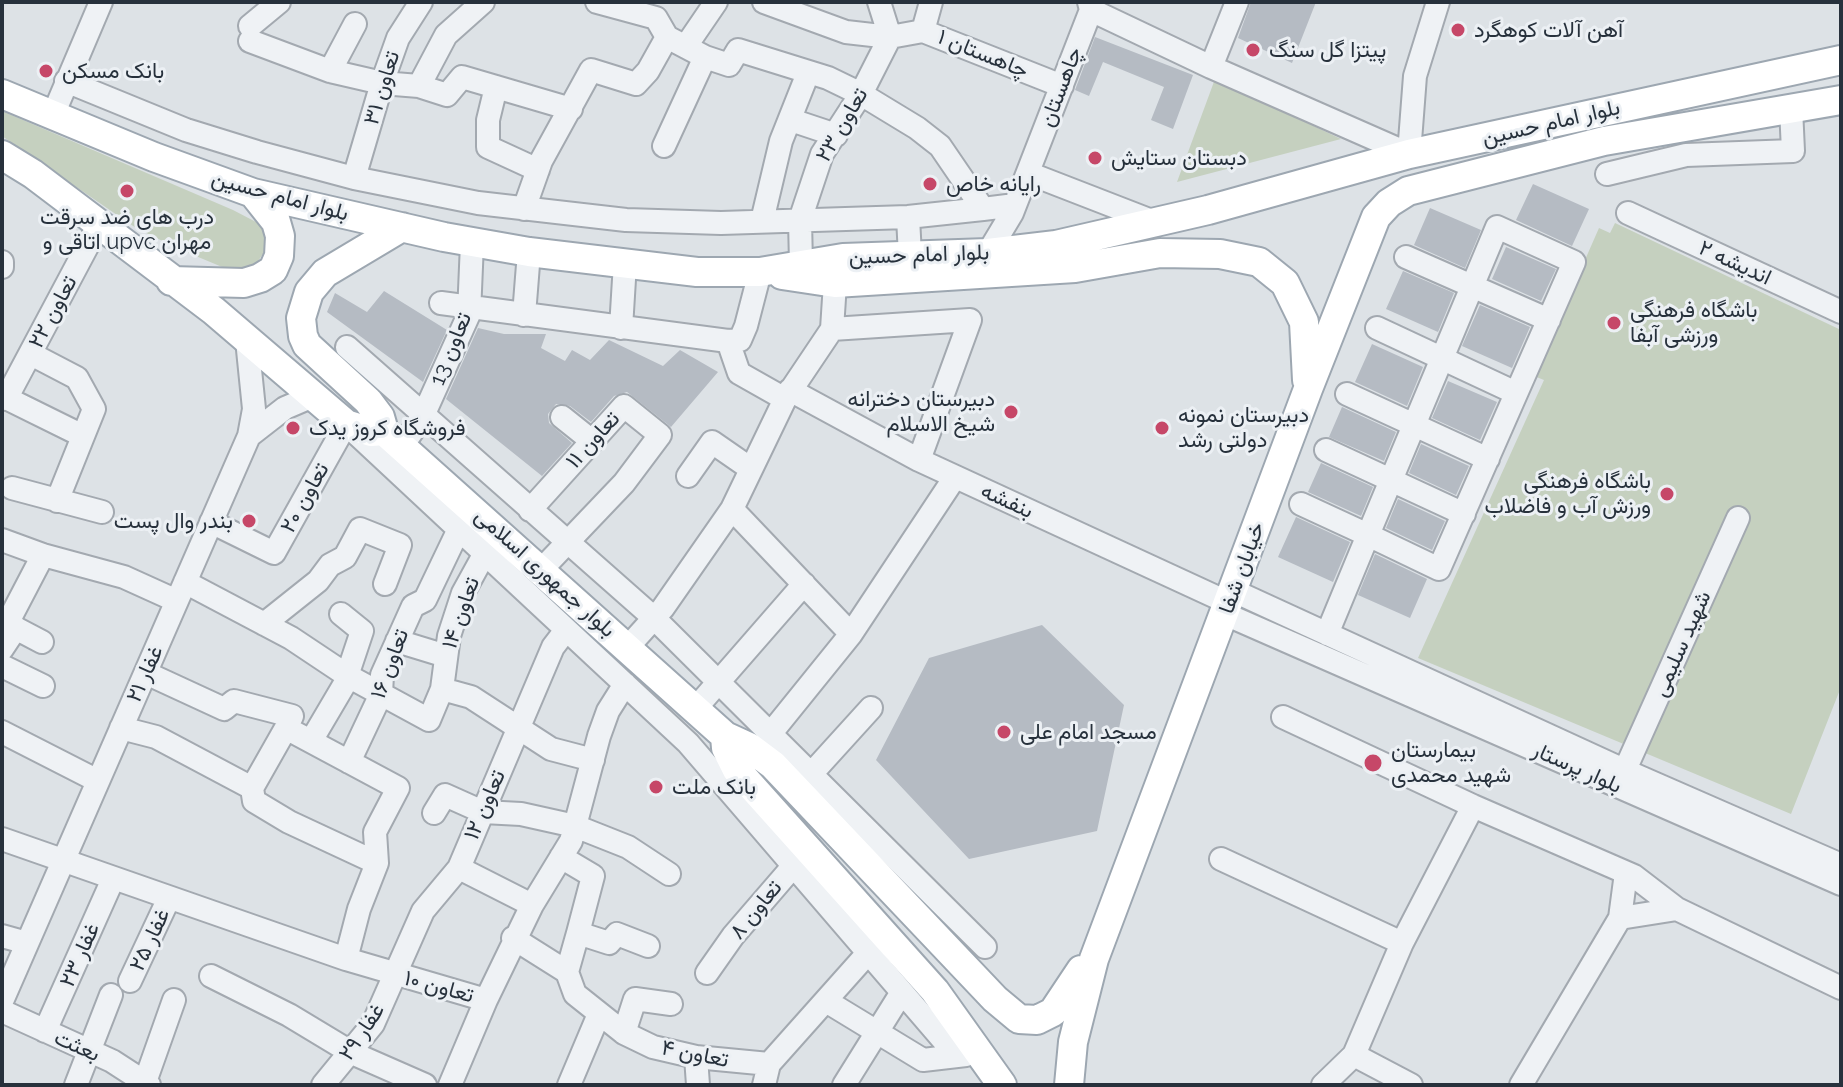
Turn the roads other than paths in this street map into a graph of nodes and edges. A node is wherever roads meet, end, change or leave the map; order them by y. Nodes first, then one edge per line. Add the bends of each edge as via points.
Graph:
1 (101, 2) edge
2 (279, 2) edge
3 (421, 2) edge
4 (483, 2) edge
5 (716, 2) edge
6 (879, 2) edge
7 (931, 2) edge
8 (1237, 2) edge
9 (1438, 2) edge
10 (606, 3) edge
11 (773, 4) edge
12 (1092, 5) edge
13 (355, 24) dead end
14 (923, 31) junction
15 (890, 37) junction
16 (686, 47) junction
17 (1841, 60) edge
18 (1211, 67) junction
19 (330, 71) junction
20 (808, 73) junction
21 (66, 81) junction
22 (382, 83) junction
23 (419, 86) junction
24 (1062, 86) junction
25 (496, 87) junction
26 (5, 94) edge
27 (861, 94) junction
28 (1841, 100) edge
29 (1791, 108) junction
30 (571, 109) junction
31 (53, 115) junction
32 (791, 120) junction
33 (836, 135) junction
34 (664, 146) dead end
35 (1409, 154) junction
36 (2, 155) edge
37 (538, 170) junction
38 (1028, 173) junction
39 (1607, 174) dead end
40 (354, 178) junction
41 (1408, 191) joint
42 (253, 193) junction
43 (1015, 205) junction
44 (524, 209) junction
45 (983, 209) junction
46 (1628, 213) dead end
47 (908, 217) junction
48 (800, 220) junction
49 (762, 221) junction
50 (1157, 223) junction
51 (99, 224) junction
52 (402, 227) junction
53 (472, 243) junction
54 (529, 252) junction
55 (988, 253) junction
56 (910, 256) junction
57 (1406, 257) dead end
58 (625, 263) junction
59 (801, 264) junction
60 (763, 272) junction
61 (171, 281) junction
62 (835, 283) junction
63 (1473, 286) junction
64 (441, 303) dead end
65 (469, 308) junction
66 (1841, 312) edge
67 (524, 315) junction
68 (1549, 320) junction
69 (621, 328) junction
70 (1377, 328) dead end
71 (832, 329) junction
72 (247, 340) junction
73 (728, 341) junction
74 (347, 347) dead end
75 (31, 354) junction
76 (1442, 359) junction
77 (372, 385) junction
78 (1308, 389) junction
79 (1516, 393) junction
80 (788, 394) junction
81 (1347, 394) dead end
82 (313, 396) junction
83 (4, 398) edge
84 (423, 416) junction
85 (562, 417) dead end
86 (346, 424) junction
87 (1414, 425) junction
88 (83, 436) junction
89 (249, 436) junction
90 (393, 439) junction
91 (592, 441) junction
92 (1326, 450) dead end
93 (1488, 459) junction
94 (919, 460) junction
95 (751, 469) junction
96 (688, 476) dead end
97 (493, 477) junction
98 (955, 477) junction
99 (1390, 481) junction
100 (12, 488) dead end
101 (57, 501) junction
102 (1301, 504) dead end
103 (732, 509) junction
104 (530, 510) junction
105 (102, 512) dead end
106 (1464, 514) junction
107 (465, 518) junction
108 (1738, 518) dead end
109 (211, 522) junction
110 (1368, 535) junction
111 (2, 540) edge
112 (566, 541) junction
113 (485, 553) junction
114 (43, 555) junction
115 (541, 570) junction
116 (385, 584) dead end
117 (804, 584) junction
118 (181, 592) junction
119 (1229, 602) junction
120 (341, 614) dead end
121 (654, 618) junction
122 (8, 624) edge
123 (264, 624) junction
124 (566, 630) junction
125 (851, 634) junction
126 (1327, 634) junction
127 (397, 641) junction
128 (42, 642) dead end
129 (627, 648) junction
130 (2, 649) edge
131 (446, 656) junction
132 (2, 666) edge
133 (146, 673) junction
134 (348, 676) junction
135 (719, 682) junction
136 (625, 684) junction
137 (43, 686) dead end
138 (442, 689) junction
139 (381, 694) junction
140 (871, 708) dead end
141 (695, 709) junction
142 (1283, 717) dead end
143 (518, 727) junction
144 (121, 728) junction
145 (286, 728) junction
146 (2, 732) edge
147 (771, 733) junction
148 (725, 736) junction
149 (311, 741) junction
150 (780, 758) junction
151 (593, 760) junction
152 (349, 762) junction
153 (812, 773) junction
154 (1622, 778) junction
155 (98, 781) junction
156 (252, 788) junction
157 (1473, 806) junction
158 (483, 812) junction
159 (434, 813) dead end
160 (575, 826) junction
161 (2, 839) edge
162 (561, 857) junction
163 (800, 858) junction
164 (1221, 859) dead end
165 (64, 860) junction
166 (377, 863) junction
167 (1841, 865) edge
168 (459, 868) junction
169 (1626, 873) junction
170 (669, 874) dead end
171 (113, 879) junction
172 (1841, 884) edge
173 (169, 898) junction
174 (532, 905) junction
175 (1677, 909) junction
176 (1620, 918) junction
177 (578, 933) junction
178 (2, 936) edge
179 (513, 938) junction
180 (27, 943) junction
181 (1402, 943) junction
182 (648, 946) dead end
183 (985, 947) dead end
184 (868, 953) junction
185 (346, 959) junction
186 (1094, 959) junction
187 (567, 972) junction
188 (707, 973) dead end
189 (396, 975) junction
190 (211, 976) dead end
191 (130, 981) dead end
192 (1841, 988) edge
193 (902, 992) junction
194 (111, 995) dead end
195 (174, 1000) dead end
196 (486, 1000) junction
197 (2, 1001) edge
198 (826, 1001) junction
199 (671, 1004) dead end
200 (2, 1011) edge
201 (599, 1014) junction
202 (45, 1031) junction
203 (875, 1032) junction
204 (624, 1033) junction
205 (91, 1052) junction
206 (352, 1053) junction
207 (968, 1055) junction
208 (1354, 1055) junction
209 (696, 1057) junction
210 (766, 1074) edge
211 (147, 1084) edge
212 (76, 1085) edge
213 (323, 1085) edge
214 (425, 1085) edge
215 (450, 1085) edge
216 (569, 1085) edge
217 (698, 1085) edge
218 (844, 1085) edge
219 (979, 1085) edge
220 (1002, 1085) edge
221 (1069, 1085) edge
222 (1323, 1085) edge
223 (1411, 1085) edge
224 (1521, 1085) edge

1 - 21 street
2 - 19 street via 250,34
3 - 22 street, تعاون ۳۱ via 398,38
4 - 23 street via 446,35
5 - 16 street
6 - 15 street
7 - 14 street
8 - 18 street
9 - 35 street via 1415,76
10 - 16 street via 656,18
11 - 15 street, چاهستان ۱ via 846,32
12 - 18 street
12 - 24 street, چاهستان
13 - 19 street
14 - 15 street, چاهستان ۱
14 - 24 street, چاهستان ۱
15 - 27 street, تعاون ۲۳
16 - 20 street via 729,65 738,50
16 - 30 street via 636,84 591,70
16 - 34 street
17 - 35 main road, بلوار امام حسین
18 - 35 street
19 - 22 street
20 - 27 street
20 - 32 street
21 - 31 street
21 - 40 street via 186,130
22 - 23 street
22 - 40 street, تعاون ۳۱
23 - 25 street via 447,95 462,77
24 - 38 street, چاهستان
25 - 30 street
25 - 37 street via 488,147
26 - 31 main road, بلوار امام حسین
27 - 33 street, تعاون ۲۳
27 - 45 street via 940,146
28 - 29 main road, بلوار امام حسین
29 - 39 street via 1793,151 1686,155
29 - 41 main road, بلوار امام حسین via 1604,141
30 - 37 street
31 - 42 main road, بلوار امام حسین
32 - 33 street
32 - 49 street
33 - 48 street, تعاون ۲۳ via 822,154
35 - 50 main road, بلوار امام حسین
36 - 51 main road
37 - 44 street
38 - 43 street, چاهستان
38 - 50 street
40 - 44 street
41 - 78 main road, خیابان شفا via 1376,217
42 - 52 main road, بلوار امام حسین
42 - 61 main road via 276,222 280,236 273,270 244,283
43 - 45 street
43 - 55 street, چاهستان
44 - 49 street via 626,220
45 - 47 street
46 - 66 street, اندیشه ۲
47 - 48 street
47 - 56 street
48 - 49 street
48 - 59 street, تعاون ۲۳
50 - 55 main road, بلوار امام حسین via 1056,245
51 - 61 main road
51 - 75 street, تعاون ۲۲
52 - 53 main road, بلوار امام حسین
52 - 77 main road via 325,273 303,309 307,345
53 - 54 main road, بلوار امام حسین
53 - 65 street, تعاون 13
54 - 58 main road, بلوار امام حسین
54 - 67 street
55 - 56 main road, بلوار امام حسین
56 - 59 main road, بلوار امام حسین
57 - 63 street
58 - 60 main road, بلوار امام حسین via 697,272
58 - 69 street
59 - 60 main road, بلوار امام حسین
60 - 62 main road
60 - 73 street via 740,340
61 - 72 main road
62 - 71 street
62 - 78 main road via 1075,268 1160,253 1220,254 1259,262 1285,283 1304,322
63 - 68 street
63 - 68 street via 1497,227 1574,262
63 - 76 street
64 - 65 street
65 - 67 street
65 - 84 street, تعاون 13
67 - 69 street
68 - 79 street
69 - 73 street
70 - 76 street
71 - 80 street
71 - 94 street via 970,320
72 - 82 main road
72 - 89 street, غفار ۲۱ via 254,409
73 - 80 street, بنفشه via 739,373
74 - 77 street
75 - 83 street, تعاون ۲۲
75 - 88 street via 77,378 94,409
76 - 79 street
76 - 87 street
77 - 84 street
77 - 90 main road via 374,409
78 - 119 main road, خیابان شفا
79 - 93 street
80 - 94 street, بنفشه
80 - 95 street
81 - 87 street
82 - 86 main road
82 - 89 street via 285,408
83 - 88 street
84 - 90 street, تعاون 13
84 - 97 street
85 - 91 street
86 - 90 main road
86 - 107 street
86 - 109 street, تعاون ۲۰ via 274,553
87 - 93 street
87 - 99 street
88 - 101 street
89 - 109 street, غفار ۲۱
90 - 107 main road, بلوار جمهوری اسلامی
91 - 104 street, تعاون ۱۱
91 - 112 street, تعاون ۱۱ via 624,406 660,435 624,483
92 - 99 street
93 - 106 street
94 - 98 street, بنفشه
95 - 96 street via 712,442
95 - 103 street
97 - 104 street
97 - 107 street, تعاون ۱۶
98 - 119 street, بنفشه
98 - 125 street
99 - 106 street
99 - 110 street
100 - 101 street
101 - 105 street
102 - 110 street
103 - 117 street
103 - 121 street
104 - 112 street
106 - 110 street via 1439,569
107 - 113 street
107 - 115 main road, بلوار جمهوری اسلامی
107 - 127 street, تعاون ۱۶ via 425,600 413,606
108 - 154 street, شهید سلیمی
109 - 118 street, غفار ۲۱
110 - 126 street
111 - 114 street
112 - 115 street
112 - 121 street
113 - 124 street
113 - 131 street, تعاون ۱۴ via 463,593
114 - 118 street
114 - 122 street
115 - 129 main road, بلوار جمهوری اسلامی
116 - 123 street via 400,545 360,529 345,557
117 - 125 street
117 - 135 street
118 - 123 street
118 - 133 street, غفار ۲۱
119 - 126 street, بلوار پرستار
119 - 154 street, بلوار پرستار
119 - 186 main road, خیابان شفا
120 - 134 street via 362,631
121 - 129 street
121 - 135 street
122 - 128 street
122 - 130 street
123 - 134 street
124 - 136 street
124 - 143 street, تعاون ۱۲ via 553,647
125 - 147 street
126 - 154 street, بلوار پرستار
127 - 131 street
127 - 139 street, تعاون ۱۶ via 382,675
129 - 141 main road, بلوار جمهوری اسلامی
131 - 138 street, تعاون ۱۴
132 - 137 street
133 - 144 street, غفار ۲۱
133 - 145 street via 224,709 234,701 292,716
134 - 139 street
134 - 149 street
135 - 141 street
135 - 147 street
136 - 151 street, تعاون ۱۰ via 608,711
136 - 163 street
138 - 139 street, تعاون ۱۴ via 429,720
138 - 143 street via 471,697
139 - 152 street, تعاون ۱۶
140 - 153 street
141 - 148 main road, بلوار جمهوری اسلامی
142 - 157 street
143 - 151 street via 551,749
143 - 158 street, تعاون ۱۲
144 - 155 street, غفار ۲۱
144 - 156 street via 156,737
145 - 149 street
145 - 156 street
146 - 155 street
147 - 150 street
148 - 150 main road
148 - 163 main road, بلوار جمهوری اسلامی via 737,770
149 - 152 street
150 - 153 street
150 - 186 main road via 995,999 1019,1019 1037,1020 1053,1012
151 - 160 street, تعاون ۱۰
152 - 166 street via 398,788 375,832
153 - 183 street
154 - 167 street, بلوار پرستار
154 - 172 street, بلوار پرستار
155 - 165 street, غفار ۲۱
156 - 166 street via 254,801
157 - 169 street
157 - 181 street
158 - 159 street via 445,795
158 - 160 street
158 - 168 street, تعاون ۱۲
160 - 162 street, تعاون ۱۰
160 - 170 street via 628,847
161 - 165 street, تعاون ۱۰
162 - 174 street, تعاون ۱۰
162 - 177 street via 593,876
163 - 184 street
163 - 188 street, تعاون ۸
163 - 207 main road, بلوار جمهوری اسلامی via 935,991
164 - 181 street
165 - 171 street, تعاون ۱۰
165 - 180 street, غفار ۲۱
166 - 185 street
168 - 174 street
168 - 189 street, تعاون ۱۲ via 423,911
169 - 175 street
169 - 176 street
171 - 173 street, تعاون ۱۰
171 - 202 street, غفار ۲۳
173 - 185 street, تعاون ۱۰
173 - 191 street, غفار ۲۵
174 - 179 street, تعاون ۱۰
175 - 176 street
175 - 192 street
176 - 224 street
177 - 182 street via 609,943 617,934
177 - 187 street
178 - 180 street
179 - 187 street, تعاون ۴
179 - 196 street, تعاون ۱۰
180 - 197 street, غفار ۲۱
181 - 208 street
184 - 193 street
184 - 198 street, تعاون ۴
185 - 189 street, تعاون ۱۰
186 - 221 main road via 1075,1029
187 - 201 street, تعاون ۴ via 575,994
189 - 196 street, تعاون ۱۰
189 - 206 street, غفار ۲۹ via 373,1024
190 - 206 street
193 - 203 street
193 - 207 street
194 - 205 street
195 - 211 street
196 - 215 street
198 - 203 street
198 - 210 street, تعاون ۴
199 - 204 street via 635,999
200 - 202 street, بعثت
201 - 204 street, تعاون ۴
201 - 216 street
202 - 205 street, بعثت
203 - 207 street via 923,1060
203 - 218 street
204 - 209 street, تعاون ۴ via 653,1047
205 - 211 street, بعثت
205 - 212 street
206 - 213 street, غفار ۲۹
206 - 214 street
207 - 219 main road
207 - 220 main road, بلوار جمهوری اسلامی
208 - 222 street
208 - 223 street
209 - 210 street, تعاون ۴
209 - 217 street

